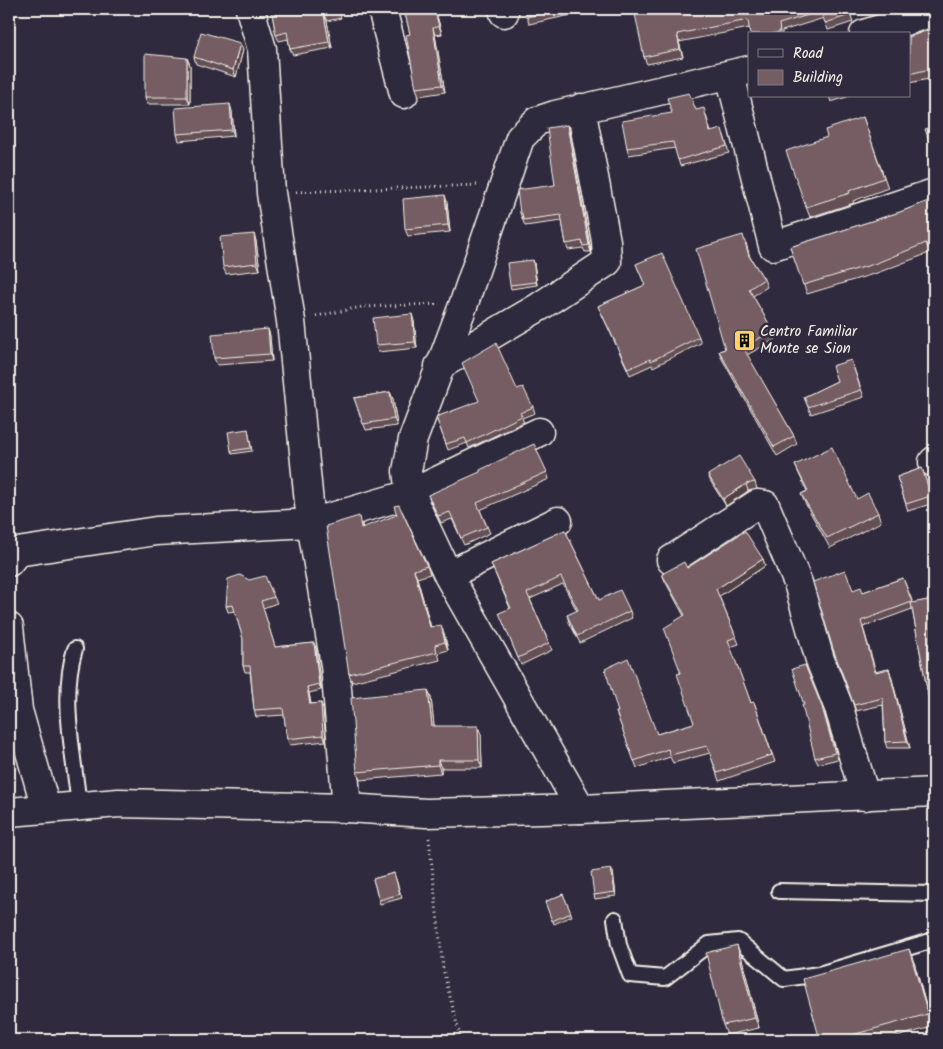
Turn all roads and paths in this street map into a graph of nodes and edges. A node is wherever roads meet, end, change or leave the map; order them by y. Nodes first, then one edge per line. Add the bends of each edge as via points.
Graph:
1 (250, 9) edge
2 (382, 9) edge
3 (934, 12) edge
4 (870, 32) edge
5 (740, 72) edge
6 (404, 94) dead end
7 (581, 108) junction
8 (504, 184) junction
9 (934, 192) edge
10 (271, 193) junction
11 (464, 303) junction
12 (291, 321) junction
13 (439, 366) junction
14 (538, 432) dead end
15 (410, 494) junction
16 (558, 521) dead end
17 (311, 523) junction
18 (671, 560) dead end
19 (9, 562) edge
20 (448, 575) junction
21 (9, 628) edge
22 (75, 649) dead end
23 (934, 792) edge
24 (866, 796) junction
25 (79, 806) junction
26 (46, 808) junction
27 (347, 808) junction
28 (581, 809) junction
29 (9, 812) edge
30 (426, 813) junction
31 (779, 891) dead end
32 (934, 894) edge
33 (615, 919) dead end
34 (934, 940) edge
35 (461, 1040) edge

1 - 10 street via 262,49
2 - 6 street
3 - 4 street
5 - 7 street
5 - 9 street via 773,246
7 - 8 street via 537,121 520,138
7 - 13 street via 606,241 606,262
8 - 10 path
8 - 11 street
10 - 12 street
11 - 12 path via 362,307
11 - 13 street
12 - 17 street
13 - 15 street via 412,439 407,470
14 - 15 street
15 - 17 street
15 - 20 street
16 - 20 street
17 - 19 street via 156,531 17,552
17 - 27 street via 335,665
18 - 24 street via 757,504 765,506 798,583
20 - 28 street
21 - 26 street via 18,710
22 - 25 lane via 70,663 69,718
23 - 24 street
24 - 28 street
25 - 26 street
25 - 27 street via 119,803
26 - 29 street
27 - 30 street
28 - 30 street
30 - 35 path via 444,969
31 - 32 lane
33 - 34 lane via 619,945 630,975 665,978 709,944 738,941 784,979 819,974

